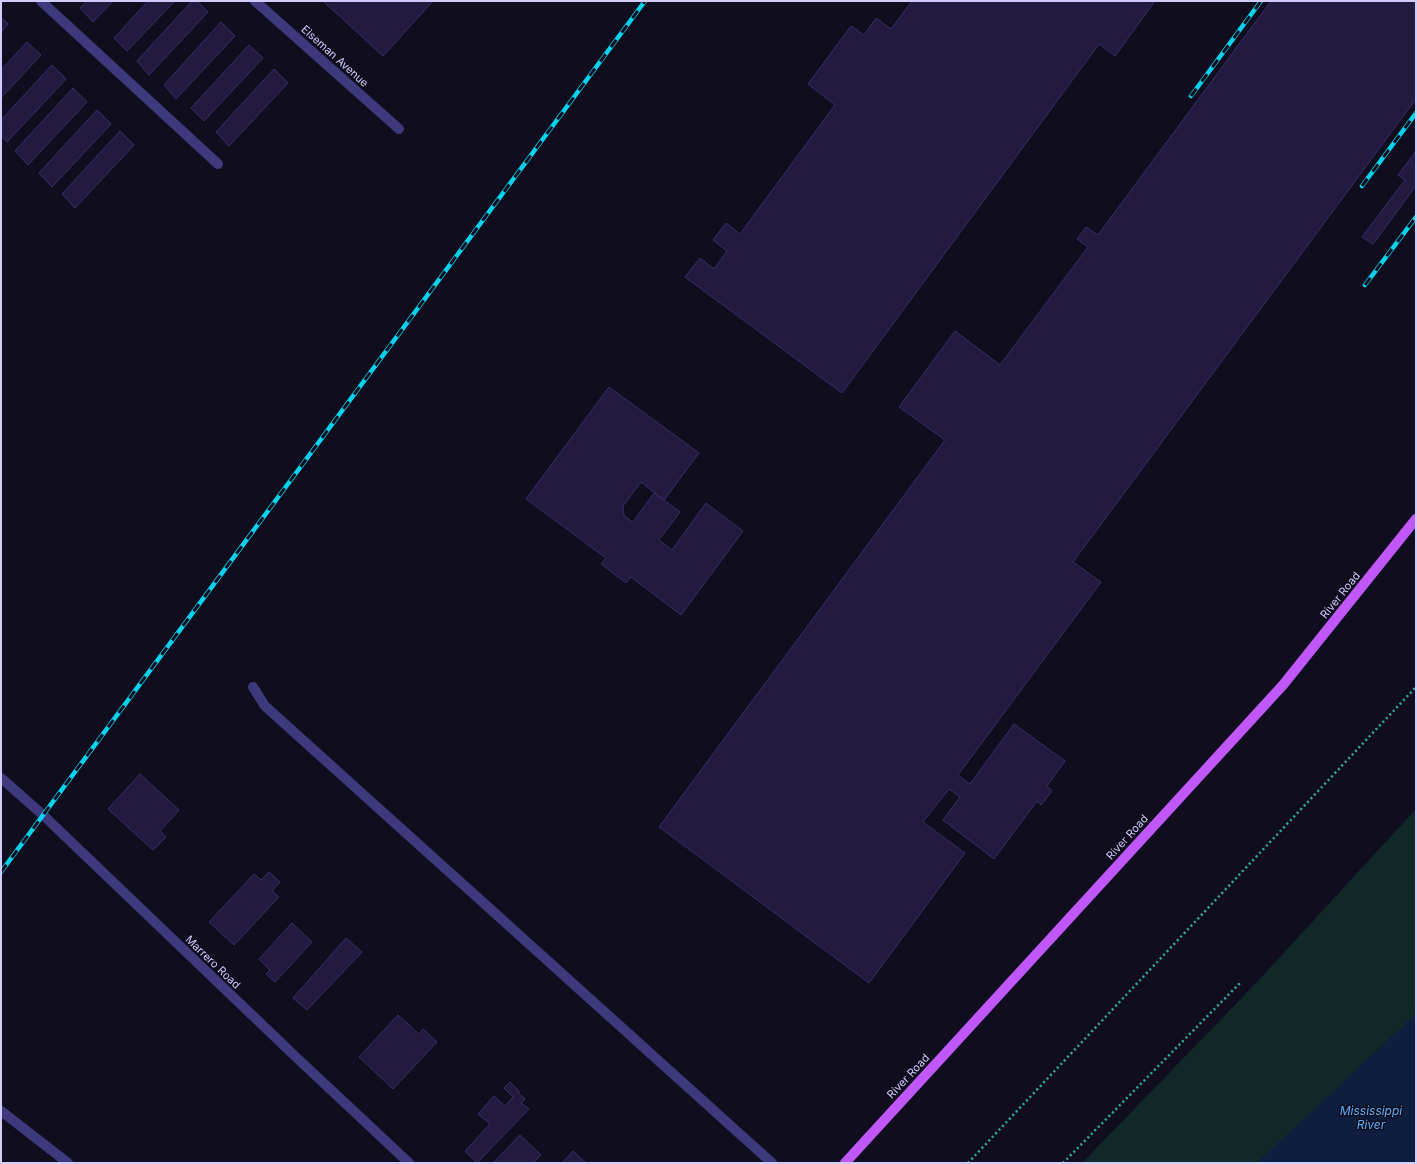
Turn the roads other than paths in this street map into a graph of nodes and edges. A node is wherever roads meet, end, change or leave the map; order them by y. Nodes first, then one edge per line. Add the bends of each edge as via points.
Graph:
1 (40, 1) edge
2 (255, 1) edge
3 (399, 129) dead end
4 (218, 164) dead end
5 (1416, 519) edge
6 (253, 686) dead end
7 (1, 778) edge
8 (1, 1111) edge
9 (68, 1163) edge
10 (409, 1163) edge
11 (772, 1163) edge
12 (845, 1163) edge

1 - 4 street
2 - 3 street, Eiseman Avenue
5 - 12 main road, River Road via 1283,684
6 - 11 street via 265,706
7 - 10 street, Marrero Road
8 - 9 street

